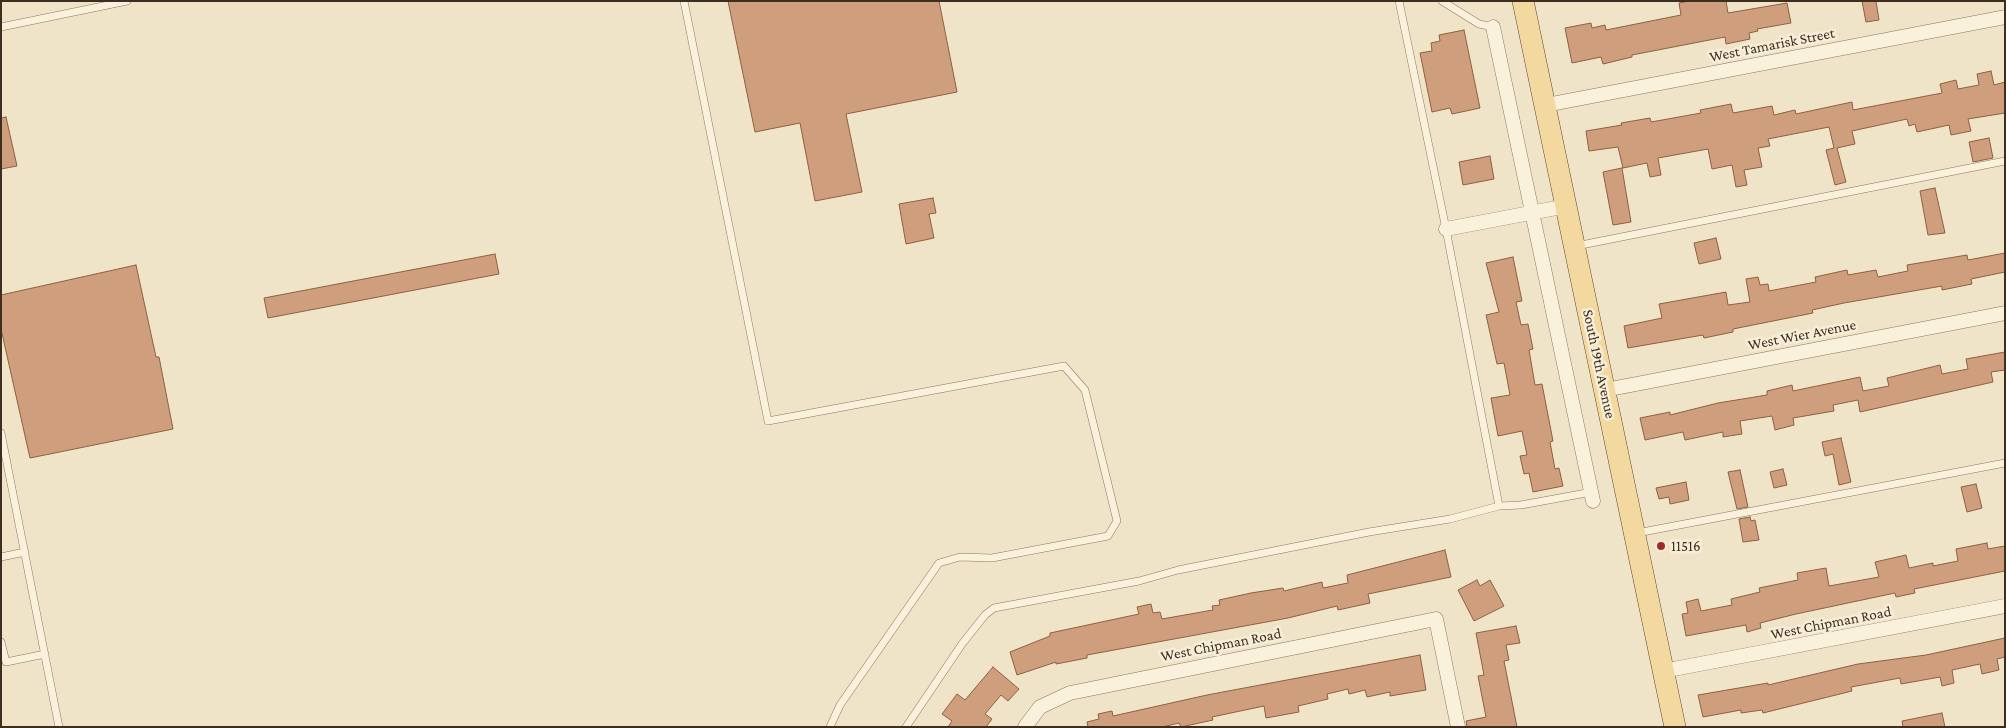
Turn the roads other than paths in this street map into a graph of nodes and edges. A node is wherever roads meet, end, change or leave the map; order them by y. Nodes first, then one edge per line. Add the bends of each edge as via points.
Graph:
1 (127, 1) edge
2 (684, 1) edge
3 (1398, 1) edge
4 (1442, 1) edge
5 (1523, 1) edge
6 (2005, 16) edge
7 (1, 27) edge
8 (1493, 27) joint
9 (1546, 104) junction
10 (2005, 161) edge
11 (1567, 206) junction
12 (1533, 212) junction
13 (1446, 229) junction
14 (1575, 246) junction
15 (2005, 313) edge
16 (1605, 390) junction
17 (1, 433) edge
18 (2005, 463) edge
19 (1592, 497) joint
20 (1499, 506) junction
21 (1634, 534) junction
22 (25, 552) junction
23 (1, 557) edge
24 (2005, 606) edge
25 (1, 642) edge
26 (45, 654) junction
27 (1663, 671) junction
28 (59, 727) edge
29 (830, 727) edge
30 (906, 727) edge
31 (1025, 727) edge
32 (1458, 727) edge
33 (1675, 727) edge

1 - 7 lane
2 - 29 lane via 768,421 1064,366 1085,390 1117,521 1108,536 992,558 960,557 938,563 840,705
3 - 13 lane
4 - 8 lane via 1479,24
5 - 9 main road, South 19th Avenue
6 - 9 street, West Tamarisk Street
8 - 12 street
9 - 11 main road, South 19th Avenue
10 - 14 lane
11 - 12 street
11 - 14 main road, South 19th Avenue
12 - 13 street
12 - 19 street
13 - 20 lane
14 - 16 main road, South 19th Avenue
15 - 16 street, West Wier Avenue
16 - 21 main road, South 19th Avenue
17 - 22 lane
18 - 21 lane
19 - 20 lane
20 - 30 lane via 1450,519 1370,532 994,608 962,644
21 - 27 main road, South 19th Avenue
22 - 23 lane
22 - 26 lane
24 - 27 street, West Chipman Road
25 - 26 lane via 6,662
26 - 28 lane
27 - 33 main road, South 19th Avenue
31 - 32 street, West Chipman Road via 1040,707 1070,693 1436,619

